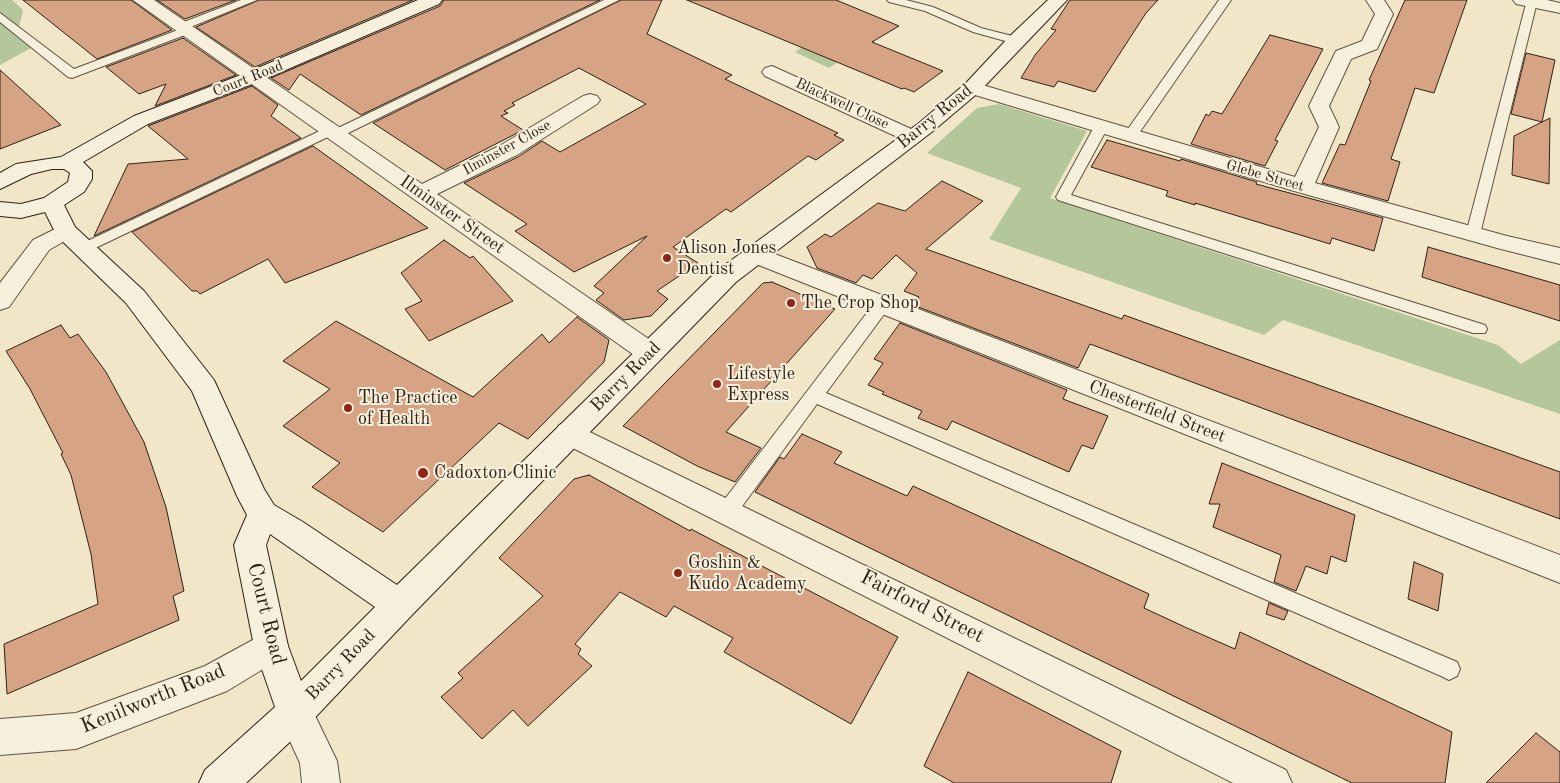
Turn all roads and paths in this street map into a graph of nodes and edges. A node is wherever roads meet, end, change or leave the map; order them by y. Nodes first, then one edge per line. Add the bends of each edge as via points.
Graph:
1 (142, 0) edge
2 (251, 0) edge
3 (433, 0) edge
4 (613, 0) edge
5 (893, 0) edge
6 (1058, 0) edge
7 (1225, 0) edge
8 (1375, 0) edge
9 (1527, 1) edge
10 (1560, 8) edge
11 (0, 16) edge
12 (183, 29) junction
13 (1016, 40) junction
14 (772, 72) dead end
15 (253, 78) junction
16 (972, 88) junction
17 (590, 100) dead end
18 (1101, 127) junction
19 (333, 132) junction
20 (1130, 136) junction
21 (913, 137) junction
22 (65, 163) junction
23 (1, 180) edge
24 (1302, 186) junction
25 (421, 193) junction
26 (52, 203) junction
27 (0, 210) edge
28 (65, 231) junction
29 (1473, 234) junction
30 (84, 248) junction
31 (754, 254) junction
32 (1560, 256) edge
33 (0, 301) edge
34 (882, 305) junction
35 (1479, 330) dead end
36 (650, 353) junction
37 (814, 395) junction
38 (569, 432) junction
39 (728, 510) junction
40 (263, 514) junction
41 (1560, 569) edge
42 (399, 605) junction
43 (271, 646) junction
44 (1448, 669) dead end
45 (295, 713) junction
46 (0, 737) edge
47 (218, 783) edge
48 (322, 783) edge
49 (1273, 783) edge

1 - 12 street, Ilminster Street
2 - 12 lane
3 - 15 street, Court Road
4 - 19 lane
5 - 13 lane via 929,9 977,30
6 - 13 street, Barry Road
7 - 20 lane
8 - 24 street via 1384,14 1370,46 1343,55 1319,106 1329,127
9 - 10 street
9 - 29 lane
11 - 12 lane via 72,74
12 - 15 street, Ilminster Street
13 - 16 street, Barry Road
14 - 21 street, Blackwell Close
15 - 19 street, Ilminster Street
15 - 22 street, Court Road via 141,120
16 - 18 street, Glebe Street
16 - 21 street, Barry Road
17 - 25 street, Ilminster Close via 509,150
18 - 20 street, Glebe Street
18 - 35 lane via 1063,197
19 - 25 street, Ilminster Street
19 - 30 lane
20 - 24 street, Glebe Street
21 - 31 street, Barry Road
22 - 23 street via 38,164
22 - 26 street via 75,166 81,172 81,179 76,188
24 - 29 street, Glebe Street
25 - 36 street, Ilminster Street
26 - 27 street via 21,212
26 - 28 street
28 - 30 street
28 - 33 street via 41,245
29 - 32 street, Glebe Street
30 - 40 street via 135,297 204,387
31 - 34 street, Chesterfield Street
31 - 36 street, Barry Road via 727,276
34 - 37 lane
34 - 41 street, Chesterfield Street
36 - 38 street, Barry Road
37 - 39 lane
37 - 44 lane
38 - 39 street, Fairford Street
38 - 42 street, Barry Road
39 - 49 street, Fairford Street
40 - 42 street
40 - 43 street, Court Road via 250,545
42 - 45 street, Barry Road
43 - 45 street, Court Road
43 - 46 street, Kenilworth Road via 215,678 76,731
45 - 47 street, Barry Road
45 - 48 street, Court Road via 318,761

